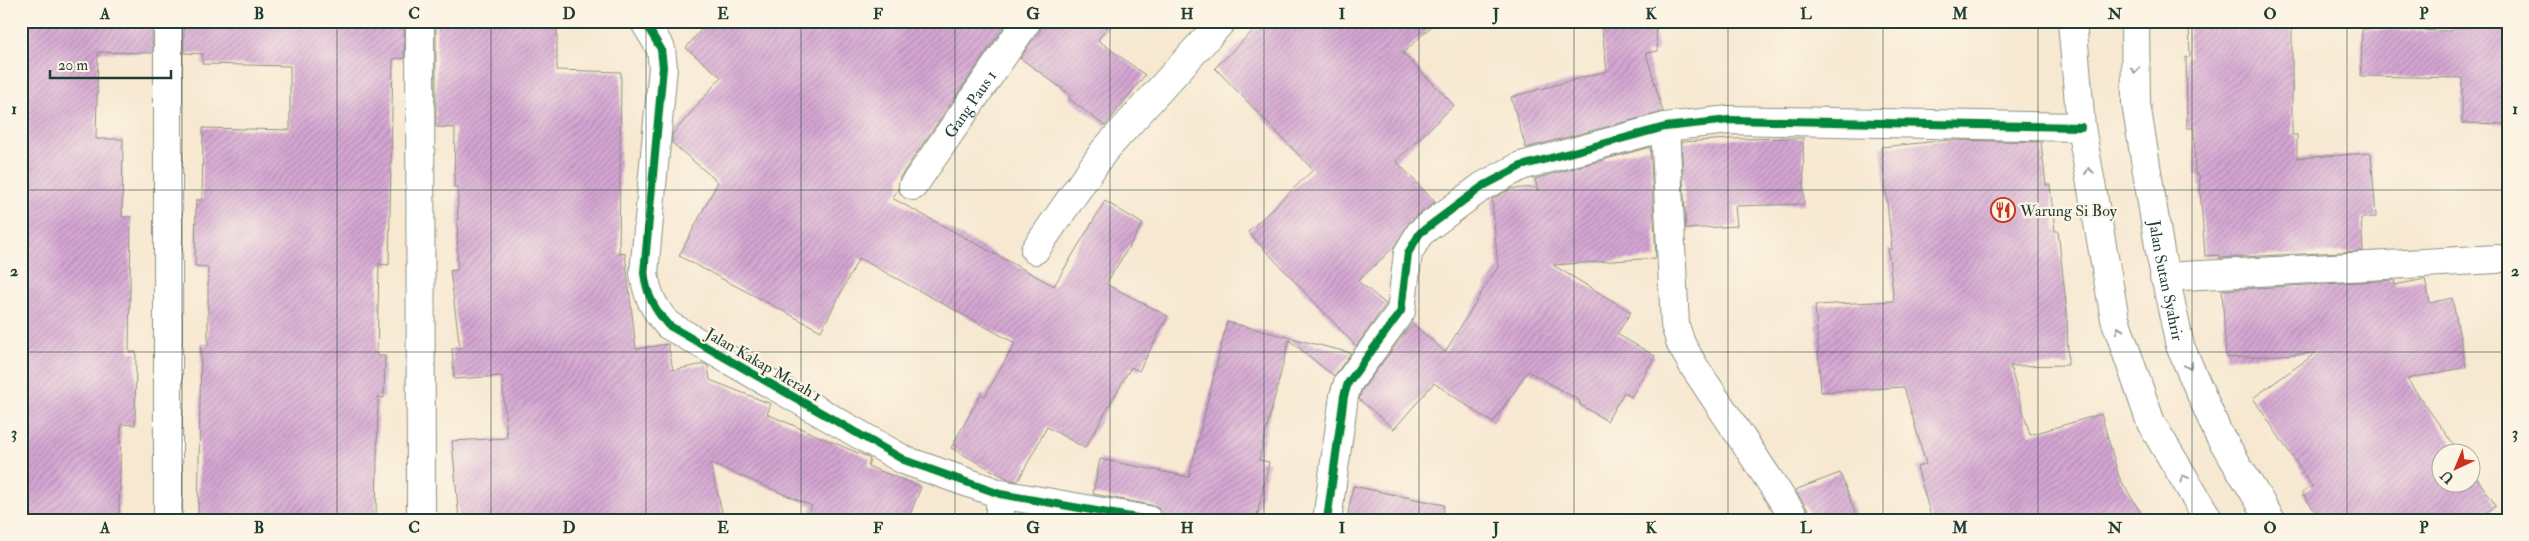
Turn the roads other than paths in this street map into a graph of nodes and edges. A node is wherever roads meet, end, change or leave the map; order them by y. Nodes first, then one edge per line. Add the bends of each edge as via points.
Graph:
1 (168, 21) edge
2 (420, 21) edge
3 (644, 21) edge
4 (1026, 21) edge
5 (1222, 21) edge
6 (2072, 21) edge
7 (2135, 21) edge
8 (1665, 127) junction
9 (2081, 127) junction
10 (913, 186) dead end
11 (1036, 250) dead end
12 (2498, 258) dead end
13 (2164, 276) junction
14 (1000, 507) edge
15 (168, 520) edge
16 (421, 520) edge
17 (1148, 520) edge
18 (1328, 520) edge
19 (1796, 520) edge
20 (2209, 520) edge
21 (2270, 520) edge

1 - 15 street
2 - 16 street
3 - 14 street, Jalan Kakap Merah 1 via 661,49 663,67 644,273 654,310 668,325 904,460
4 - 10 street, Gang Paus 1
5 - 11 street via 1104,151
6 - 9 street
7 -> 13 street, Jalan Sutan Syahrir via 2136,104
8 - 9 street via 1762,119
8 - 18 street via 1521,166 1483,186 1420,233 1408,253 1402,311 1348,383
8 - 19 street via 1672,305 1677,331 1693,365
20 -> 9 street via 2151,424 2115,319
12 - 13 street
13 -> 21 street, Jalan Sutan Syahrir via 2180,346 2218,434
14 - 17 street, Jalan Kakap Merah 1

